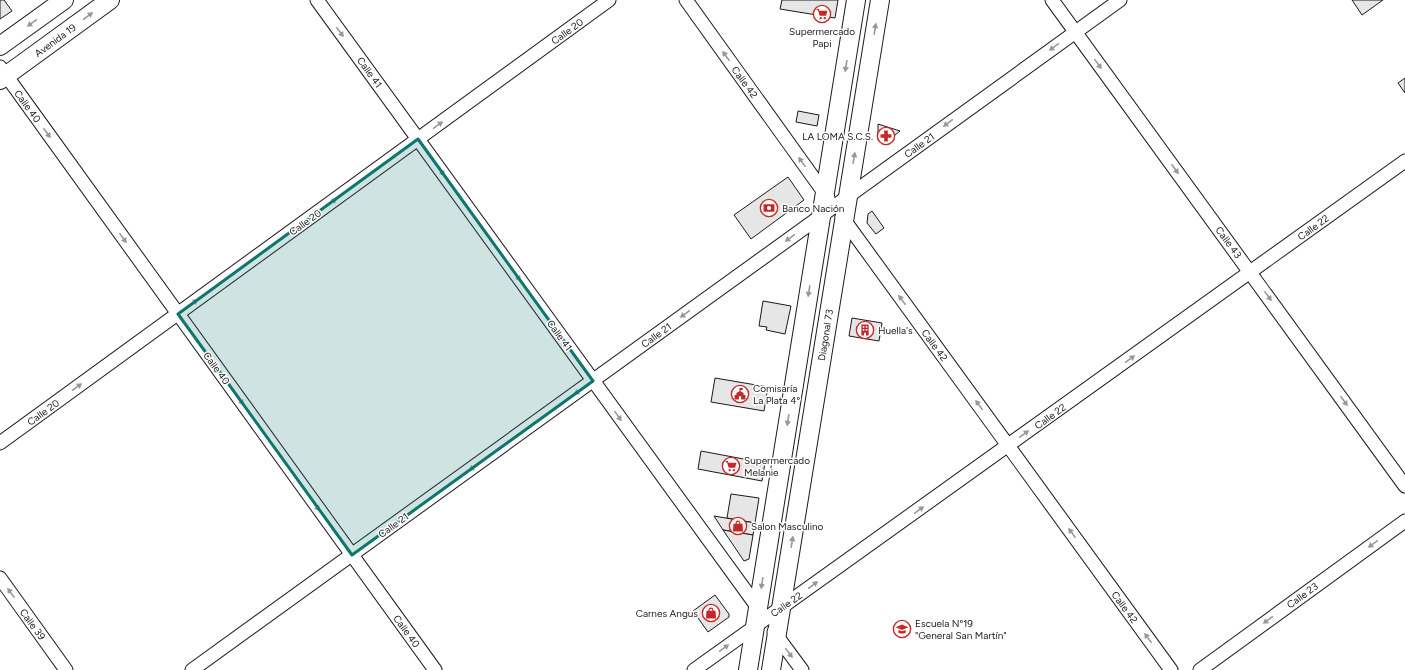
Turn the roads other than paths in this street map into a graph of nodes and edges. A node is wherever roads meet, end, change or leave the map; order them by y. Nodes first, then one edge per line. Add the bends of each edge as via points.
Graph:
1 (64, 0) edge
2 (110, 0) edge
3 (317, 0) edge
4 (609, 0) edge
5 (686, 0) edge
6 (856, 0) edge
7 (880, 0) edge
8 (1052, 0) edge
9 (1120, 0) edge
10 (1075, 32) junction
11 (0, 46) edge
12 (2, 74) edge
13 (418, 139) junction
14 (1405, 161) edge
15 (834, 206) junction
16 (1251, 272) junction
17 (178, 314) junction
18 (593, 381) junction
19 (0, 443) edge
20 (1009, 446) junction
21 (1405, 486) edge
22 (1405, 521) edge
23 (352, 555) junction
24 (0, 578) edge
25 (781, 608) junction
26 (759, 618) junction
27 (777, 635) junction
28 (66, 670) edge
29 (192, 670) edge
30 (435, 670) edge
31 (694, 670) edge
32 (748, 670) edge
33 (771, 670) edge
34 (802, 670) edge
35 (1171, 670) edge
36 (1200, 670) edge

1 -> 11 main road
12 -> 2 main road, Avenida 19
3 -> 13 street, Calle 41
13 -> 4 street, Calle 20
15 -> 5 street, Calle 42
6 -> 15 main road, Diagonal 73
15 -> 7 main road, Diagonal 73
8 - 10 street, Calle 43
9 - 10 street, Calle 21
10 -> 15 street, Calle 21
10 -> 16 street, Calle 43
12 -> 17 street, Calle 40
17 -> 13 street, Calle 20
13 -> 18 street, Calle 41
14 - 16 street, Calle 22
15 -> 18 street, Calle 21
20 -> 15 street, Calle 42
25 -> 15 main road, Diagonal 73
15 -> 26 main road, Diagonal 73
20 -> 16 street, Calle 22
16 -> 21 street, Calle 43
19 -> 17 street, Calle 20
17 -> 23 street, Calle 40
18 -> 23 street, Calle 21
18 -> 26 street, Calle 41
25 -> 20 street, Calle 22
35 -> 20 street, Calle 42
22 -> 36 street, Calle 23
23 - 29 street, Calle 21
23 - 30 street, Calle 40
28 -> 24 street, Calle 39
25 - 26 street, Calle 22
25 - 27 main road, Diagonal 73
26 - 27 street, Calle 41
31 -> 26 street, Calle 22
26 - 32 main road, Diagonal 73
27 - 33 main road, Diagonal 73
27 -> 34 street, Calle 41

